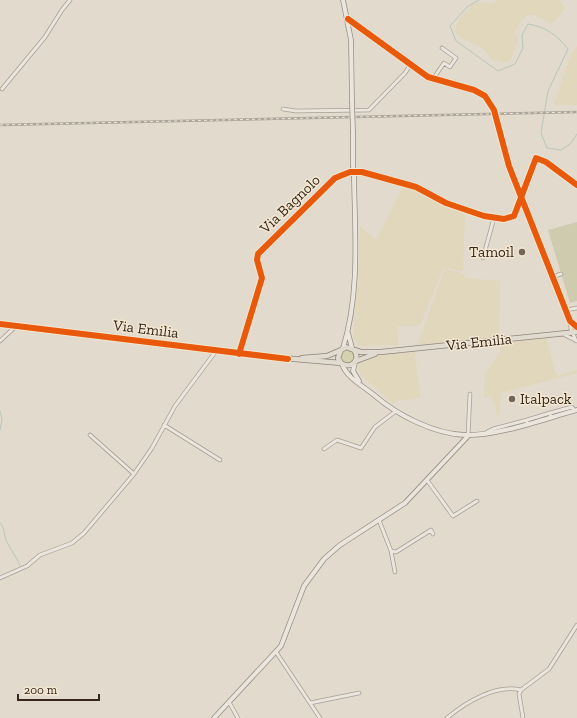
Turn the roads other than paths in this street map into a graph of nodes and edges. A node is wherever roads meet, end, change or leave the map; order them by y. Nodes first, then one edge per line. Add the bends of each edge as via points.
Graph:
1 (70, 0) edge
2 (343, 0) edge
3 (348, 19) junction
4 (442, 48) dead end
5 (411, 64) junction
6 (433, 79) junction
7 (2, 89) dead end
8 (284, 109) dead end
9 (494, 110) dead end
10 (495, 116) dead end
11 (577, 185) edge
12 (522, 200) junction
13 (494, 218) junction
14 (483, 258) dead end
15 (561, 274) dead end
16 (552, 277) junction
17 (577, 308) edge
18 (568, 309) junction
19 (570, 323) junction
20 (0, 324) edge
21 (16, 326) junction
22 (576, 332) edge
23 (348, 333) junction
24 (561, 334) junction
25 (0, 341) edge
26 (577, 341) edge
27 (342, 349) junction
28 (353, 349) junction
29 (216, 351) junction
30 (381, 352) junction
31 (239, 354) junction
32 (288, 359) junction
33 (355, 361) junction
34 (341, 364) junction
35 (361, 384) junction
36 (470, 394) dead end
37 (575, 410) edge
38 (396, 411) junction
39 (164, 425) junction
40 (90, 435) dead end
41 (468, 435) junction
42 (324, 449) dead end
43 (220, 460) dead end
44 (134, 474) junction
45 (427, 480) junction
46 (477, 501) dead end
47 (379, 520) junction
48 (434, 534) dead end
49 (391, 552) junction
50 (395, 572) dead end
51 (0, 578) edge
52 (577, 625) edge
53 (276, 652) junction
54 (521, 690) junction
55 (360, 693) dead end
56 (229, 702) junction
57 (310, 704) junction
58 (214, 718) edge
59 (238, 718) edge
60 (320, 718) edge
61 (448, 718) edge
62 (523, 718) edge

1 - 7 street via 45,37
2 - 3 street
3 - 5 street
3 - 23 street, bridge via 351,40 356,264
4 - 6 street via 456,58 450,67 444,63
5 - 6 street
5 - 8 street via 406,73 369,110
6 - 9 street via 480,93
10 - 12 street
11 - 12 street via 546,162 536,158
12 - 13 street, Via Bagnolo via 513,217
12 - 16 street
13 - 14 street
13 - 31 street, Via Bagnolo via 446,203 416,187 362,172 350,172 335,178 258,254 256,260 262,278
15 - 16 street
16 - 18 street
17 - 18 street
18 - 19 street
19 - 22 street
19 - 22 street
19 - 24 street via 568,329
20 - 21 main road, Via Emilia
21 - 25 street
21 - 29 main road, Via Emilia
22 - 24 main road, Via Emilia
22 - 26 street
23 - 27 street
23 - 28 street
24 - 26 street
24 - 30 main road, Via Emilia
27 - 28 main road, Via Emilia
27 - 32 main road, Via Emilia via 327,356
27 - 34 main road via 338,355
28 - 30 main road, Via Emilia via 361,352
28 - 33 main road via 357,355
29 - 31 main road, Via Emilia
29 - 39 street
30 - 33 main road, Via Emilia
31 - 32 main road, Via Emilia
32 - 34 main road, Via Emilia
33 - 34 main road, Via Emilia via 350,366
33 - 35 street via 353,371
34 - 35 street via 348,375
35 - 38 street
36 - 41 street
37 - 41 street via 485,434
38 - 41 street via 438,430
38 - 42 street via 375,427 361,448 336,440
39 - 43 street
39 - 44 street
40 - 44 street
41 - 45 street
44 - 51 street via 75,541 40,554 27,566
45 - 46 street via 453,516
45 - 47 street via 405,503
47 - 49 street
47 - 53 street via 340,545 314,572 304,586 285,639
48 - 49 street via 431,530 396,552
49 - 50 street
52 - 54 street via 549,669
53 - 56 street
53 - 57 street
54 - 61 street via 500,689 461,706
54 - 62 street via 519,694
55 - 57 street
56 - 58 street
56 - 59 street
57 - 60 street

